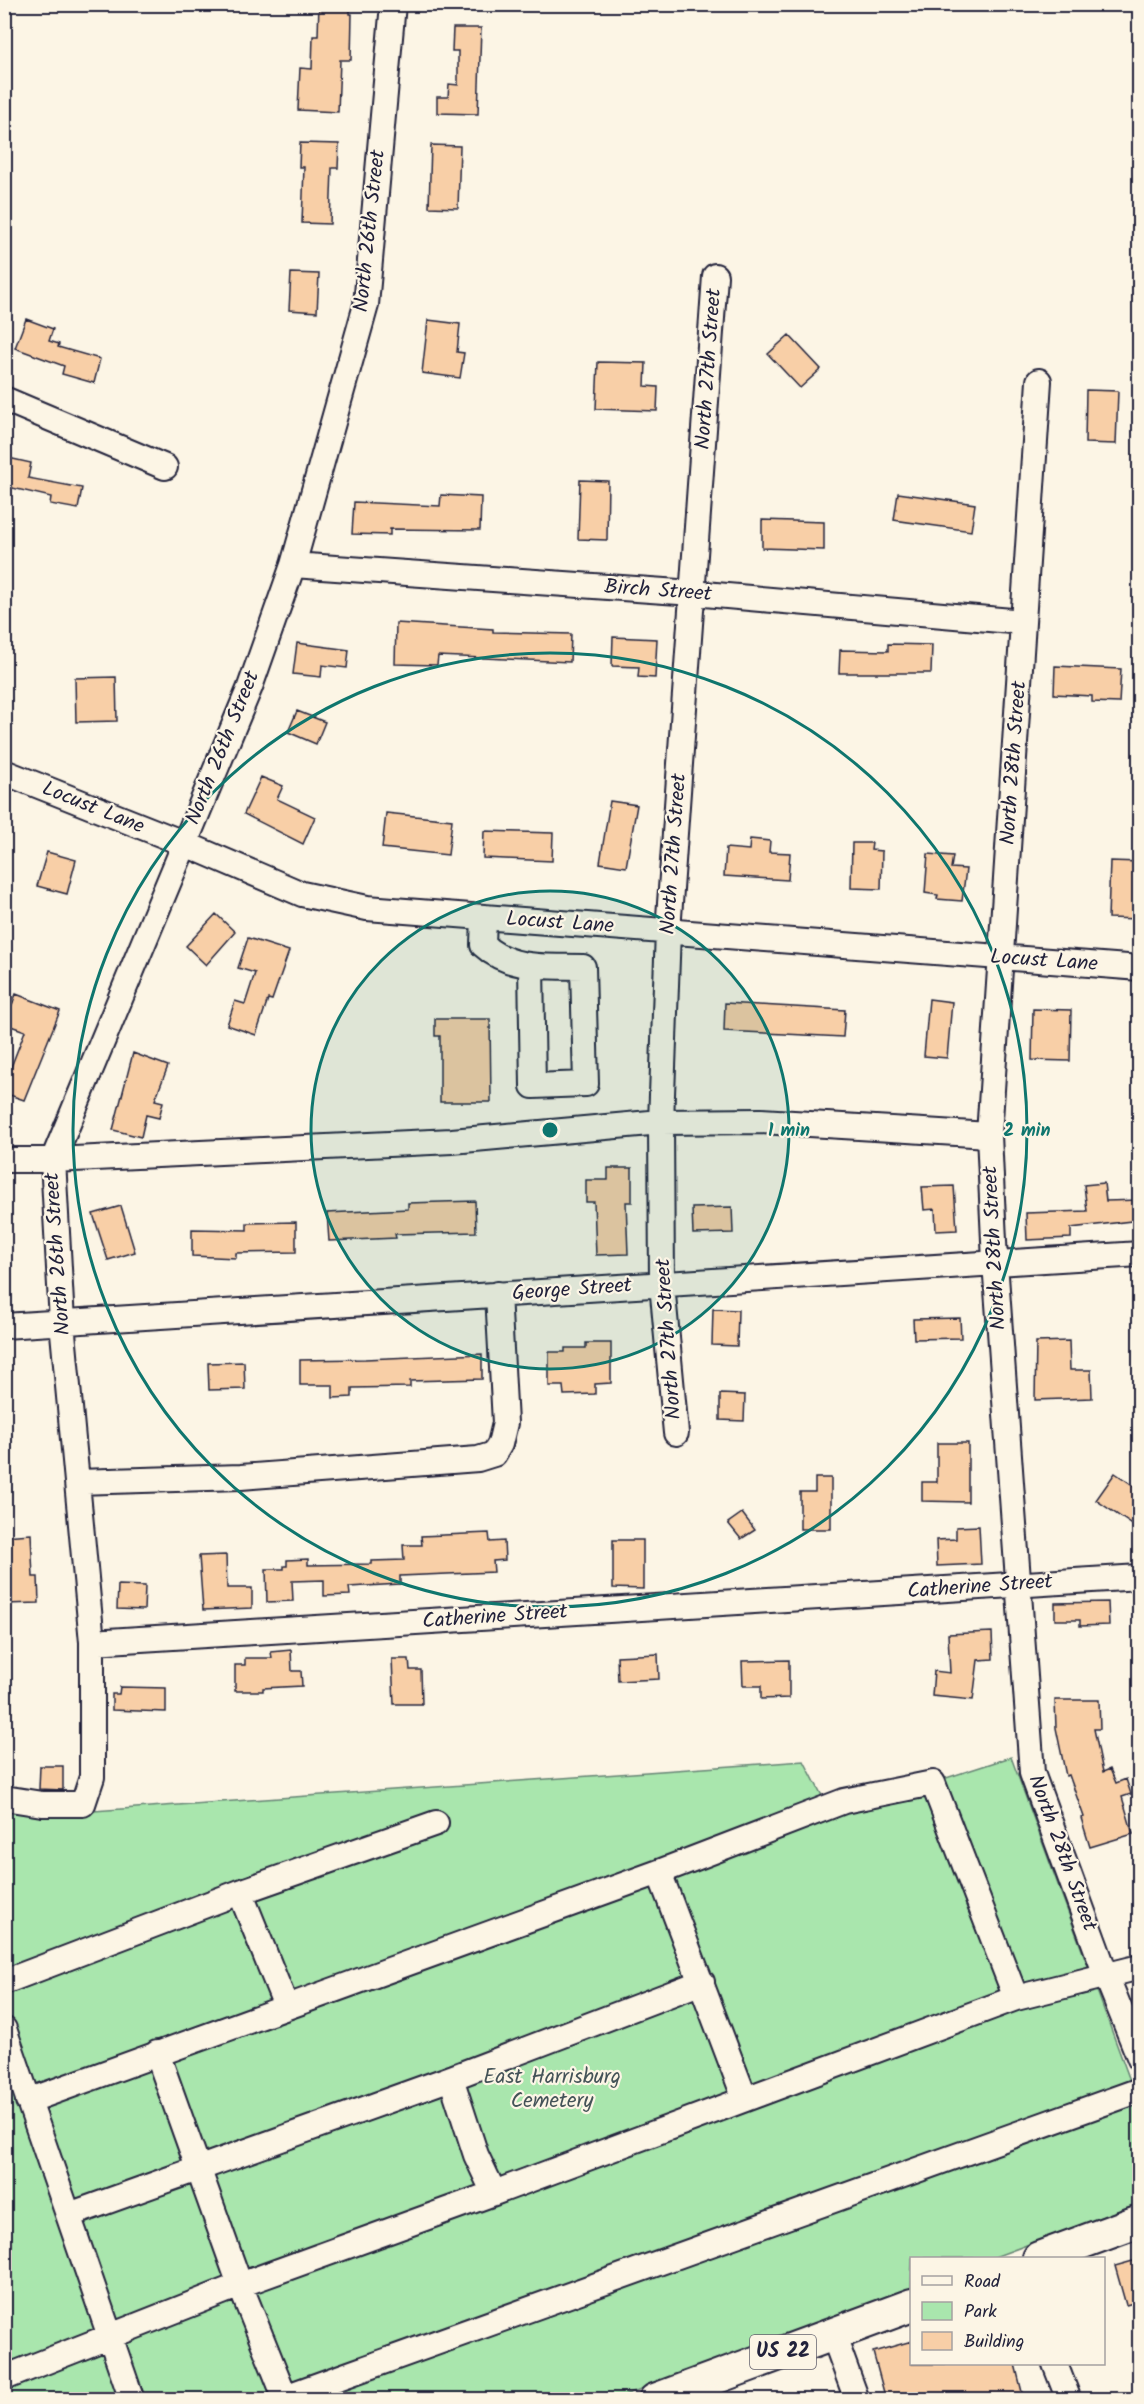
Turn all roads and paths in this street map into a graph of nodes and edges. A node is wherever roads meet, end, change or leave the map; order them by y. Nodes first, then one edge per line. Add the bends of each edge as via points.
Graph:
1 (393, 4) edge
2 (715, 276) dead end
3 (1039, 381) dead end
4 (4, 399) edge
5 (165, 467) dead end
6 (292, 565) junction
7 (693, 593) junction
8 (1023, 622) junction
9 (4, 772) edge
10 (183, 843) junction
11 (484, 917) junction
12 (668, 931) junction
13 (1001, 958) junction
14 (531, 966) junction
15 (1140, 968) edge
16 (661, 1122) junction
17 (989, 1135) junction
18 (4, 1160) edge
19 (52, 1160) junction
20 (1140, 1254) edge
21 (995, 1262) junction
22 (662, 1284) junction
23 (498, 1294) junction
24 (62, 1322) junction
25 (4, 1326) edge
26 (676, 1433) dead end
27 (77, 1482) junction
28 (1140, 1577) edge
29 (1017, 1585) junction
30 (92, 1642) junction
31 (4, 1798) edge
32 (436, 1823) dead end
33 (659, 1872) junction
34 (240, 1892) junction
35 (1140, 1967) edge
36 (1106, 1975) junction
37 (4, 1982) edge
38 (702, 1982) junction
39 (1016, 1998) junction
40 (286, 2006) junction
41 (4, 2029) edge
42 (157, 2053) junction
43 (1140, 2059) edge
44 (451, 2078) junction
45 (1140, 2090) edge
46 (745, 2099) junction
47 (28, 2101) junction
48 (198, 2167) junction
49 (495, 2193) junction
50 (69, 2215) junction
51 (1140, 2222) edge
52 (1044, 2257) edge
53 (240, 2285) junction
54 (910, 2306) edge
55 (111, 2334) junction
56 (833, 2334) junction
57 (1055, 2365) edge
58 (4, 2378) edge
59 (132, 2400) edge
60 (655, 2400) edge
61 (857, 2400) edge
62 (1069, 2400) edge

1 - 6 street, North 26th Street via 366,305
2 - 7 street, North 27th Street
3 - 8 street, North 28th Street
4 - 5 street
6 - 7 street, Birch Street
6 - 10 street, North 26th Street via 250,687
7 - 8 street, Birch Street
7 - 12 street, North 27th Street
8 - 13 street, North 28th Street
9 - 10 street, Locust Lane
10 - 11 street, Locust Lane via 302,894 367,908
10 - 19 street, North 26th Street
11 - 12 street, Locust Lane
11 - 14 street via 483,945 494,955
12 - 13 street, Locust Lane
12 - 16 street, North 27th Street
13 - 15 street, Locust Lane
13 - 17 street, North 28th Street
14 - 14 street via 583,967 586,1084 533,1086
16 - 17 street via 761,1121
16 - 19 street via 452,1141
16 - 22 street, North 27th Street
17 - 21 street, North 28th Street
18 - 19 street
19 - 24 street, North 26th Street
20 - 21 street, George Street
21 - 22 street, George Street
21 - 29 street, North 28th Street
22 - 23 street, George Street
22 - 26 street, North 27th Street
23 - 24 street, George Street
23 - 27 street via 505,1422 494,1454 478,1459 241,1477
24 - 25 street, George Street
24 - 27 street, North 26th Street
27 - 30 street, North 26th Street
28 - 29 street, Catherine Street
29 - 30 street, Catherine Street
29 - 36 street, North 28th Street via 1032,1773
30 - 31 street via 92,1777 83,1804 42,1804
32 - 34 street
33 - 38 street
33 - 39 street via 844,1802 933,1783
33 - 40 street
34 - 37 street
34 - 40 street
35 - 36 street
36 - 39 street
36 - 43 street, North 28th Street
38 - 44 street
38 - 46 street
39 - 46 street
40 - 42 street
41 - 47 street
42 - 47 street
42 - 48 street
44 - 48 street
44 - 49 street via 476,2155
45 - 53 street via 285,2397
46 - 49 street
47 - 50 street
48 - 50 street
48 - 53 street
49 - 53 street
50 - 55 street
51 - 52 main road
53 - 55 street
54 - 56 main road, US 22
55 - 58 street
55 - 59 street
56 - 60 main road, US 22
56 - 61 street
57 - 62 street

